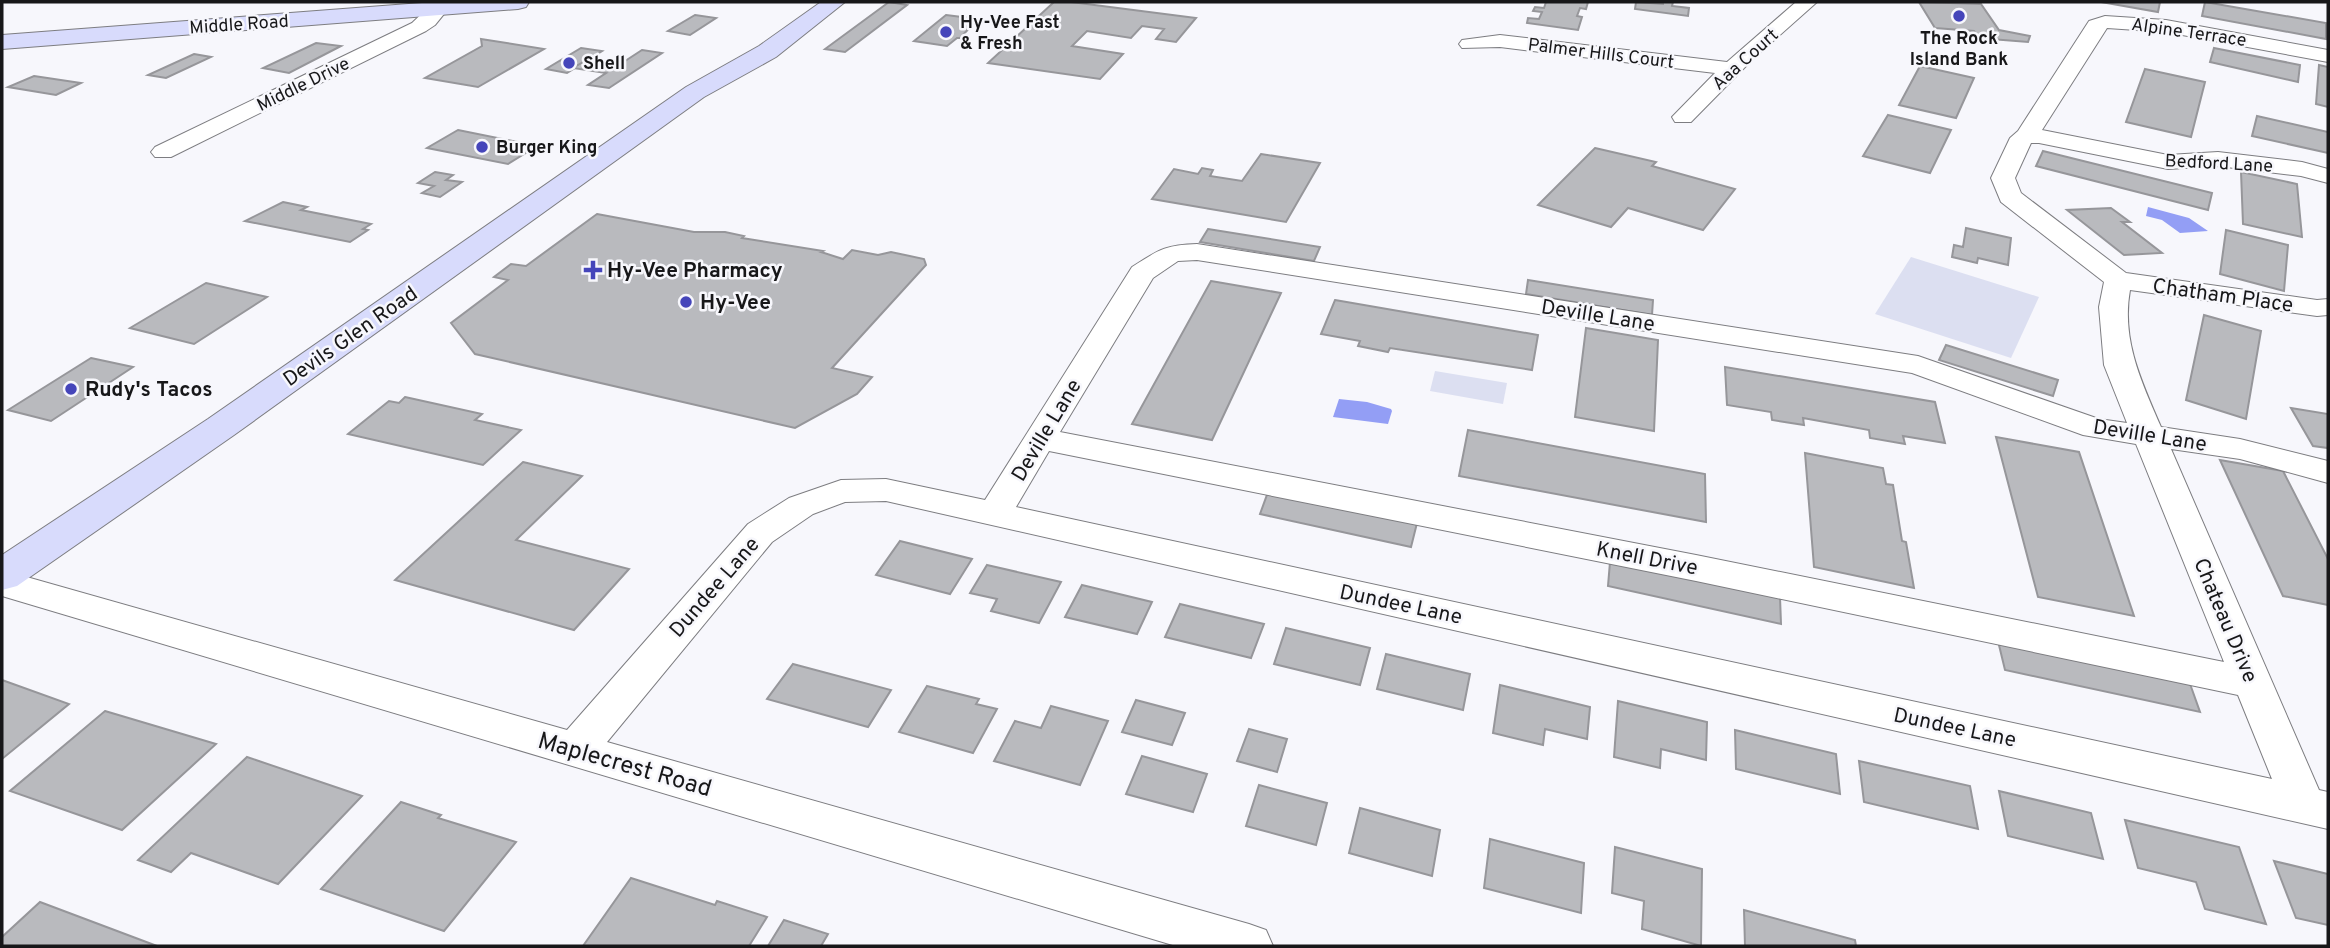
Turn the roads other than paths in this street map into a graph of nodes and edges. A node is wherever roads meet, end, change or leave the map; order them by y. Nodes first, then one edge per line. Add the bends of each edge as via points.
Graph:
1 (518, 2) edge
2 (834, 2) edge
3 (1807, 2) edge
4 (796, 6) edge
5 (438, 9) junction
6 (2, 42) edge
7 (1469, 44) dead end
8 (2328, 56) edge
9 (1732, 69) junction
10 (695, 92) junction
11 (1684, 117) dead end
12 (2027, 136) junction
13 (163, 152) dead end
14 (2328, 176) edge
15 (2118, 280) junction
16 (2328, 307) edge
17 (2147, 435) junction
18 (1041, 439) junction
19 (2328, 472) edge
20 (994, 514) junction
21 (2, 575) edge
22 (2, 583) edge
23 (2252, 683) junction
24 (575, 750) junction
25 (2316, 807) edge
26 (1249, 946) edge

1 - 5 main road, Middle Road
2 - 10 main road, Devils Glen Road via 730,76
3 - 9 street, Aaa Court
4 - 10 main road, Devils Glen Road via 706,73
5 - 6 main road, Middle Road
5 - 13 street, Middle Drive via 419,27
7 - 9 street, Palmer Hills Court via 1500,41
8 - 12 street, Alpine Terrace via 2180,28 2105,22 2096,25
9 - 11 street, Aaa Court
10 - 21 main road, Devils Glen Road via 221,427
12 - 14 street, Bedford Lane via 2168,162 2218,159
12 - 15 street, Alpine Terrace via 2003,178 2010,197
15 - 16 street, Chatham Place
15 - 17 street, Chateau Drive via 2113,307 2119,365
17 - 18 street, Deville Lane via 2094,428 1907,363 1197,252 1172,253 1142,273
17 - 19 street, Deville Lane via 2240,449
17 - 23 street, Chateau Drive
18 - 20 street, Deville Lane
18 - 23 street, Knell Drive
20 - 24 street, Dundee Lane via 886,490 841,491 801,506 760,533
20 - 25 street, Dundee Lane
22 - 24 street, Maplecrest Road
23 - 25 street, Chateau Drive
24 - 26 street, Maplecrest Road

